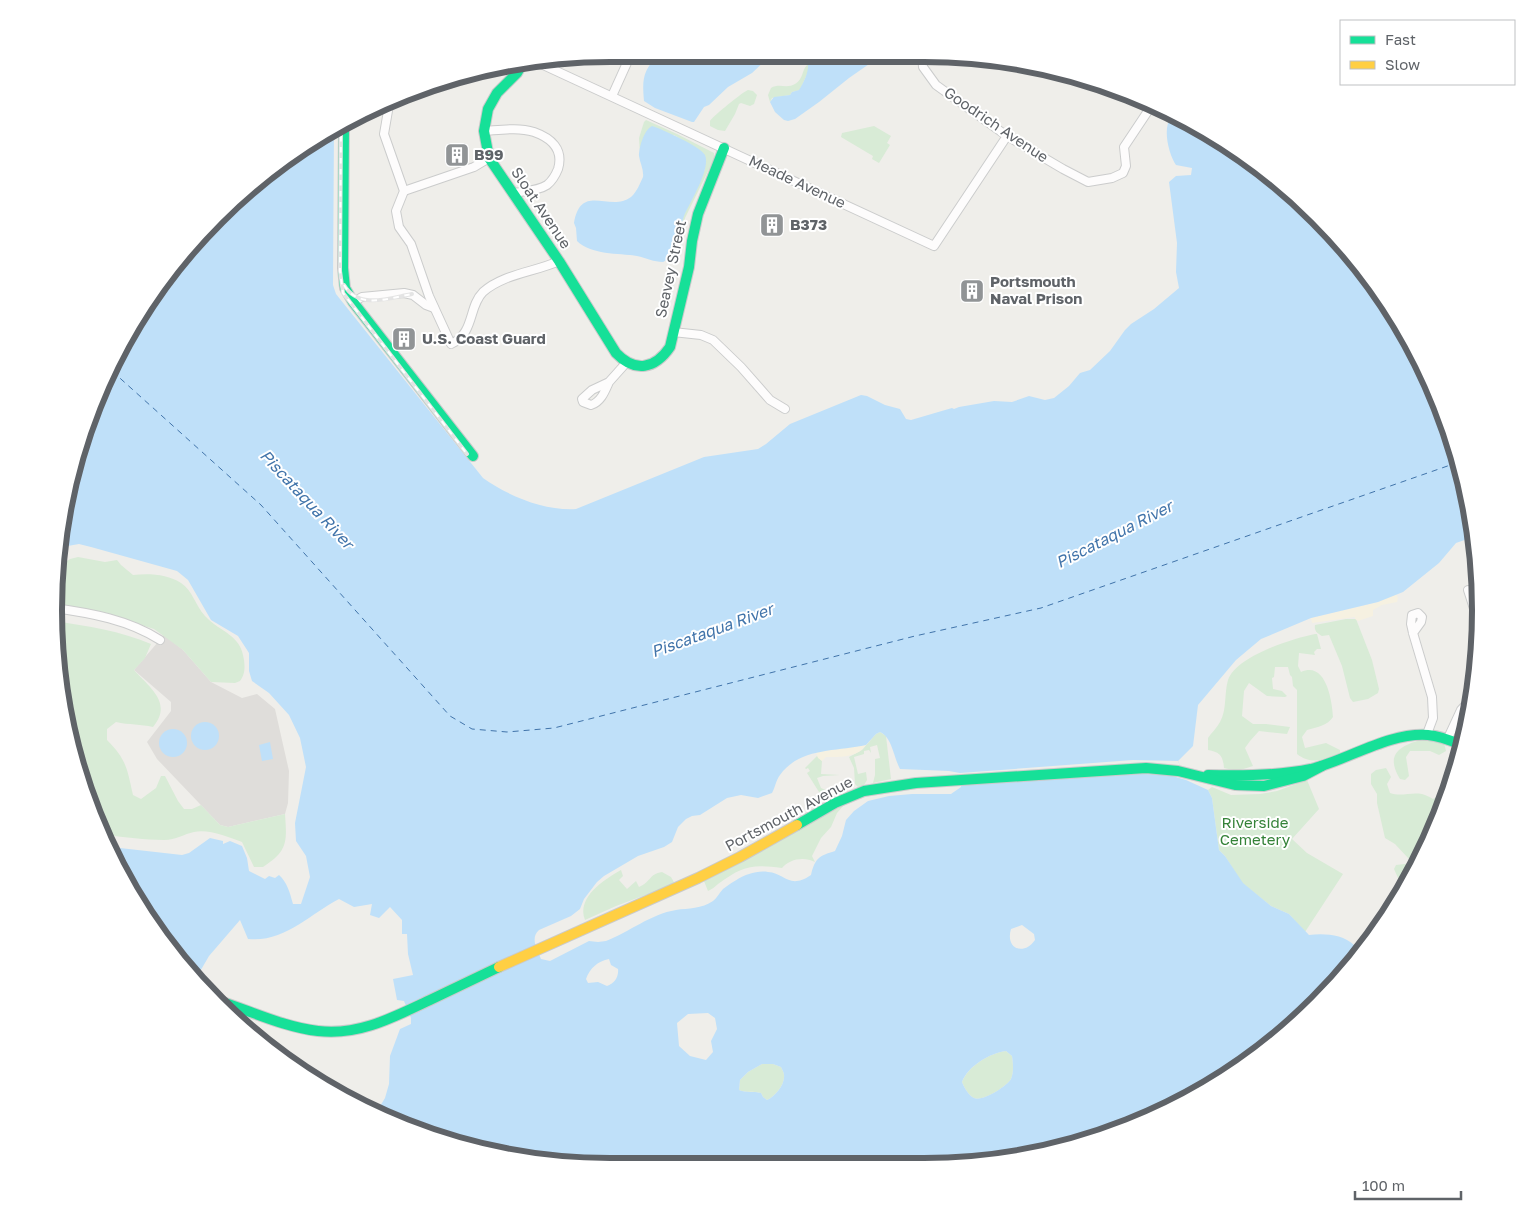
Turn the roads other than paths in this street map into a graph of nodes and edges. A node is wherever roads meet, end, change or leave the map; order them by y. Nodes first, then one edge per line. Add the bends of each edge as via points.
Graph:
1 (627, 62) edge
2 (923, 62) edge
3 (547, 66) edge
4 (518, 71) edge
5 (612, 96) junction
6 (389, 109) edge
7 (1149, 111) edge
8 (484, 131) junction
9 (344, 132) edge
10 (1007, 136) junction
11 (724, 148) junction
12 (489, 158) junction
13 (404, 191) junction
14 (514, 193) junction
15 (559, 261) junction
16 (353, 302) junction
17 (434, 308) junction
18 (673, 332) junction
19 (626, 363) junction
20 (609, 382) dead end
21 (785, 409) dead end
22 (473, 456) dead end
23 (1468, 590) dead end
24 (1472, 602) edge
25 (62, 609) edge
26 (1413, 633) dead end
27 (160, 640) dead end
28 (1464, 707) edge
29 (1427, 734) junction
30 (1448, 738) junction
31 (1456, 742) edge
32 (230, 1005) edge

1 - 5 street
2 - 10 street, Goodrich Avenue via 936,84
3 - 5 street, Meade Avenue
4 - 8 main road, Sloat Avenue via 492,100
5 - 11 street, Meade Avenue
6 - 13 street via 384,134
7 - 10 street, Goodrich Avenue via 1124,147 1126,166 1123,173 1112,178 1088,182
8 - 12 main road, Sloat Avenue
8 - 14 street via 534,132 552,142 558,150 558,168 549,183
9 - 16 main road via 343,268 345,288
10 - 11 street, Meade Avenue via 934,246
11 - 18 main road, Seavey Street via 698,214
12 - 13 street via 474,167
12 - 14 main road, Sloat Avenue
13 - 17 street via 396,210 398,222 411,244
14 - 15 main road, Sloat Avenue
15 - 17 street via 490,287 478,299 463,336 451,344
15 - 19 main road, Sloat Avenue via 616,353
16 - 17 street via 362,297 408,293
16 - 22 main road
18 - 19 main road, Seavey Street via 667,352 659,360 643,367
18 - 21 street via 701,334 713,340 770,400
19 - 20 street
23 - 24 street
25 - 27 street via 122,622 147,631
26 - 29 street via 1432,697 1433,718
28 - 30 street
29 - 30 main road, Portsmouth Avenue
29 - 32 main road, Portsmouth Avenue via 1396,739 1322,766 1250,776 1122,769 925,782 869,789 835,803 698,878 365,1028 328,1033 303,1029
30 - 31 main road, Portsmouth Avenue

